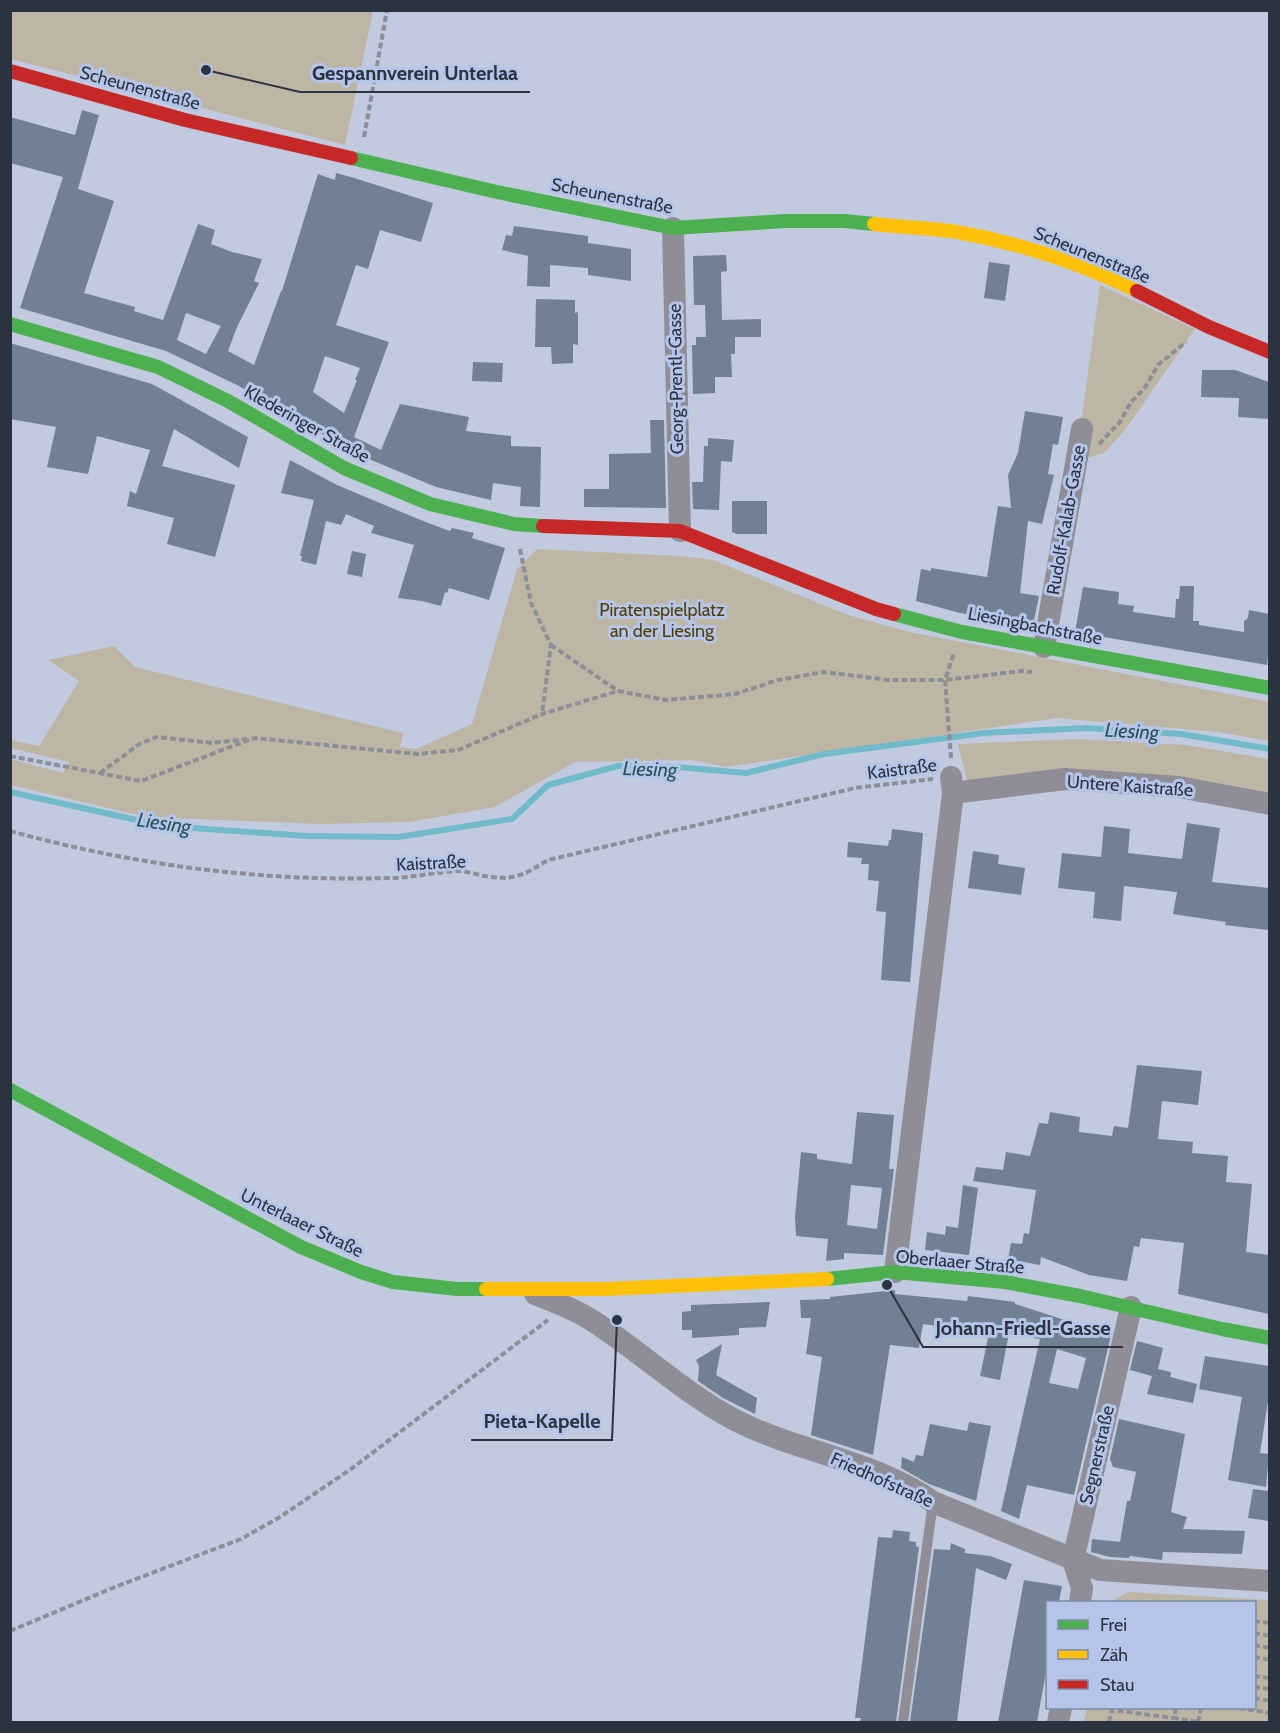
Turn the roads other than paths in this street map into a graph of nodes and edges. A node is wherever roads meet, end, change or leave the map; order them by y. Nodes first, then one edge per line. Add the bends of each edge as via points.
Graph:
1 (10, 71) edge
2 (673, 228) junction
3 (10, 324) edge
4 (1269, 352) edge
5 (1082, 429) dead end
6 (680, 531) junction
7 (799, 578) joint
8 (1044, 646) junction
9 (1269, 688) edge
10 (1269, 804) edge
11 (10, 1090) edge
12 (895, 1272) junction
13 (606, 1289) junction
14 (526, 1290) junction
15 (1131, 1307) junction
16 (592, 1320) junction
17 (1269, 1338) edge
18 (933, 1502) junction
19 (1073, 1560) junction
20 (1269, 1581) edge
21 (1080, 1601) edge
22 (903, 1722) edge

1 - 2 street, Scheunenstraße via 185,120
2 - 4 street, Scheunenstraße via 844,220 956,231 1025,247 1119,282
2 - 6 street, Georg-Prentl-Gasse
3 - 6 street, Klederinger Straße via 158,367 228,401 344,468 430,504 514,524
5 - 8 street, Rudolf-Kalab-Gasse
6 - 7 street, Klederinger Straße
7 - 8 street, Liesingbachstraße via 876,609 962,632
8 - 9 street, Liesingbachstraße
10 - 12 street, Untere Kaistraße via 1179,787 1065,779 952,778
11 - 14 street, Unterlaaer Straße via 301,1247 361,1272 419,1286
12 - 13 street, Oberlaaer Straße via 816,1280
12 - 15 street, Oberlaaer Straße via 1005,1282
13 - 14 street, Unterlaaer Straße
13 - 16 street
14 - 16 street, Friedhofstraße
15 - 17 street, Oberlaaer Straße
15 - 19 street, Segnerstraße
16 - 18 street, Friedhofstraße via 723,1413 778,1439 871,1471
18 - 19 street, Friedhofstraße
18 - 22 lane
19 - 20 street, Friedhofstraße via 1109,1571
19 - 21 street via 1083,1588

